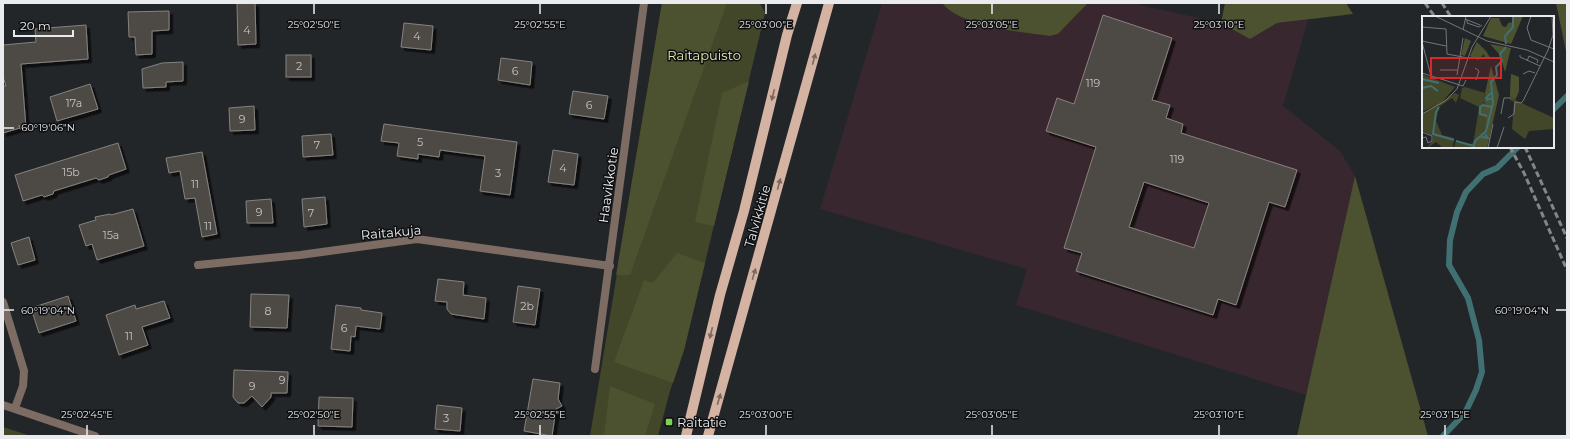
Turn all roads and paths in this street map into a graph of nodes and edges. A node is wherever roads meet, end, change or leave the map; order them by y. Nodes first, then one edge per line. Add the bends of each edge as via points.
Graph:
1 (644, 3) edge
2 (797, 3) edge
3 (829, 3) edge
4 (198, 265) dead end
5 (610, 266) junction
6 (3, 302) edge
7 (595, 369) dead end
8 (3, 404) edge
9 (15, 408) junction
10 (95, 436) edge
11 (686, 436) edge
12 (708, 436) edge

1 - 5 street, Haavikkotie
2 -> 11 main road, Talvikkitie via 720,295
12 -> 3 main road, Talvikkitie
4 - 5 street, Raitakuja via 300,255 418,239
5 - 7 street, Haavikkotie
6 - 9 street via 24,371 23,386
8 - 9 street
9 - 10 street

